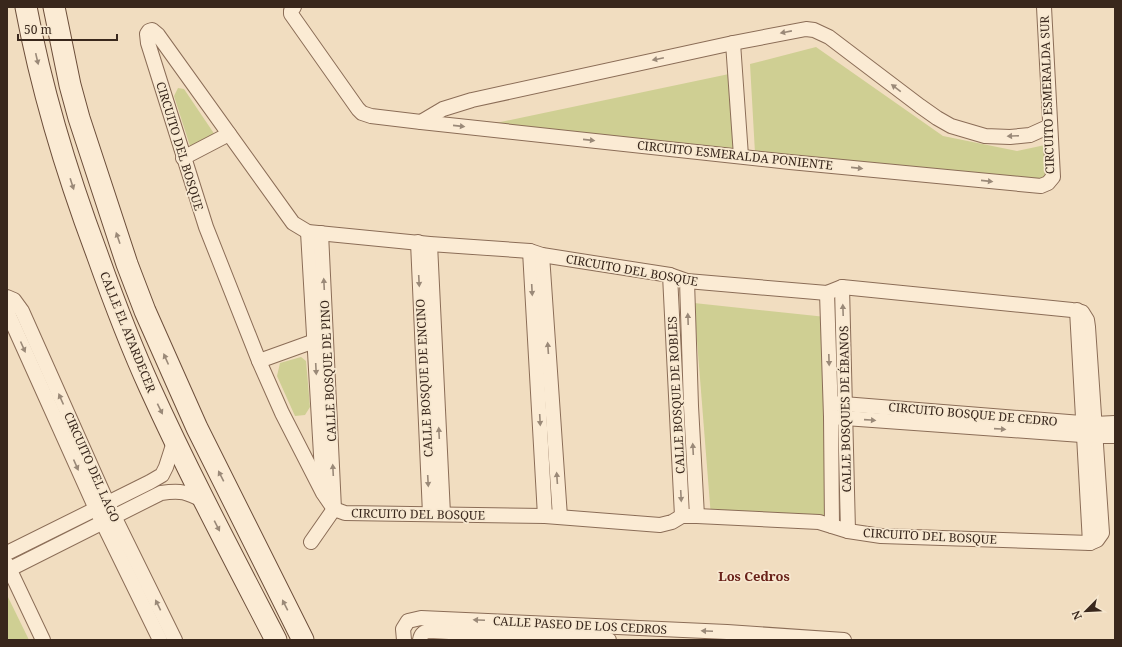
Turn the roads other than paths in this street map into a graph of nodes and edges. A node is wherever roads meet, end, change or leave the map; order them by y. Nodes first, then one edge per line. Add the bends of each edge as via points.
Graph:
1 (26, 7) edge
2 (54, 7) edge
3 (1044, 7) edge
4 (293, 8) edge
5 (733, 43) junction
6 (421, 122) junction
7 (1050, 126) junction
8 (228, 134) junction
9 (741, 156) junction
10 (183, 158) junction
11 (1048, 183) joint
12 (108, 208) junction
13 (82, 215) junction
14 (315, 232) junction
15 (424, 243) junction
16 (536, 253) junction
17 (670, 275) junction
18 (687, 281) junction
19 (842, 287) junction
20 (827, 293) junction
21 (7, 297) edge
22 (7, 311) edge
23 (320, 339) junction
24 (259, 361) junction
25 (544, 388) junction
26 (831, 402) junction
27 (845, 404) junction
28 (677, 405) junction
29 (691, 406) junction
30 (838, 417) junction
31 (961, 420) junction
32 (1115, 423) edge
33 (197, 428) junction
34 (1089, 430) junction
35 (1115, 436) edge
36 (175, 439) junction
37 (323, 493) junction
38 (204, 501) junction
39 (102, 506) junction
40 (334, 509) junction
41 (437, 514) junction
42 (545, 516) junction
43 (682, 516) junction
44 (696, 516) junction
45 (560, 517) junction
46 (108, 520) junction
47 (832, 526) junction
48 (848, 531) junction
49 (311, 542) dead end
50 (7, 553) edge
51 (8, 566) edge
52 (406, 625) junction
53 (574, 632) junction
54 (733, 636) edge
55 (420, 637) edge
56 (297, 638) edge
57 (43, 640) edge
58 (160, 640) edge
59 (176, 640) edge
60 (276, 640) edge
61 (404, 640) edge
62 (609, 640) edge
63 (844, 640) edge

1 -> 13 street, CALLE EL ATARDECER via 43,85
2 - 12 street, CALLE EL ATARDECER via 70,85
3 - 7 street, CIRCUITO ESMERALDA SUR
4 - 6 street, CIRCUITO ESMERALDA PONIENTE via 291,14 358,109 371,116
5 -> 6 street via 472,100 443,109
7 -> 5 street via 1030,135 1010,137 985,136 951,126 920,106 829,36 814,30 798,30
5 - 9 street
6 -> 9 street, CIRCUITO ESMERALDA PONIENTE
7 - 11 street, CIRCUITO ESMERALDA SUR via 1053,177
8 - 10 street
8 - 10 street, CIRCUITO DEL BOSQUE via 155,31 149,31 148,43
8 - 14 street, CIRCUITO DEL BOSQUE via 293,223
9 -> 11 street, CIRCUITO ESMERALDA PONIENTE via 1041,186
10 - 24 street, CIRCUITO DEL BOSQUE via 206,227
12 - 13 street
33 -> 12 street, CALLE EL ATARDECER via 145,311
13 -> 36 street, CALLE EL ATARDECER via 126,333
14 - 15 street, CIRCUITO DEL BOSQUE
14 - 23 street, CALLE BOSQUE DE PINO
15 - 16 street, CIRCUITO DEL BOSQUE
15 - 41 street, CALLE BOSQUE DE ENCINO
16 - 17 street, CIRCUITO DEL BOSQUE
16 - 25 street
17 - 18 street, CIRCUITO DEL BOSQUE
17 - 28 street, CALLE BOSQUE DE ROBLES
18 - 20 street, CIRCUITO DEL BOSQUE
29 -> 18 street, CALLE BOSQUE DE ROBLES
19 - 20 street, CIRCUITO DEL BOSQUE
27 -> 19 street, CALLE BOSQUES DE ÉBANOS
19 - 34 street, CIRCUITO DEL BOSQUE via 1082,312 1088,327
20 -> 26 street, CALLE BOSQUES DE ÉBANOS
39 -> 21 street, CIRCUITO DEL LAGO via 22,310 14,300
22 -> 39 street, CIRCUITO DEL LAGO
23 - 24 street
23 -> 37 street, CALLE BOSQUE DE PINO
40 -> 23 street, CALLE BOSQUE DE PINO
24 - 37 street, CIRCUITO DEL BOSQUE
25 -> 42 street
45 -> 25 street
26 - 27 street, CIRCUITO BOSQUE DE CEDRO
26 - 30 street, CALLE BOSQUES DE ÉBANOS
27 - 30 street, CALLE BOSQUES DE ÉBANOS
27 - 31 street, CIRCUITO BOSQUE DE CEDRO
28 - 29 street
28 -> 43 street, CALLE BOSQUE DE ROBLES
44 -> 29 street, CALLE BOSQUE DE ROBLES
30 -> 31 street, CIRCUITO BOSQUE DE CEDRO
30 - 47 street, CALLE BOSQUES DE ÉBANOS
30 - 48 street, CALLE BOSQUES DE ÉBANOS
31 - 34 street, CIRCUITO BOSQUE DE CEDRO
32 - 34 street, CIRCUITO BOSQUE DE CEDRO
33 - 36 street
56 -> 33 street, CALLE EL ATARDECER
34 - 35 street, CIRCUITO BOSQUE DE CEDRO
34 - 48 street, CIRCUITO DEL BOSQUE via 1102,529 1100,537 1090,543 881,536
36 - 38 street, CALLE EL ATARDECER
36 - 39 street via 162,475
37 - 40 street, CIRCUITO DEL BOSQUE
38 - 46 street via 186,492 161,493
38 -> 60 street, CALLE EL ATARDECER
39 - 46 street, CIRCUITO DEL LAGO
39 - 50 street
40 - 41 street, CIRCUITO DEL BOSQUE via 345,512
40 - 49 street
41 - 42 street, CIRCUITO DEL BOSQUE
42 - 45 street, CIRCUITO DEL BOSQUE
43 - 44 street, CIRCUITO DEL BOSQUE
43 - 45 street, CIRCUITO DEL BOSQUE via 660,525
44 - 47 street, CIRCUITO DEL BOSQUE via 819,522
46 - 51 street
46 - 58 street, CIRCUITO DEL LAGO
59 -> 46 street, CIRCUITO DEL LAGO
47 - 48 street, CIRCUITO DEL BOSQUE
51 - 57 street
53 -> 52 street, CALLE PASEO DE LOS CEDROS via 421,618
52 - 55 street
52 - 61 street
54 -> 53 street, CALLE PASEO DE LOS CEDROS
53 - 55 street, CALLE PASEO DE LOS CEDROS via 429,631
53 - 62 street, CALLE PASEO DE LOS CEDROS
54 - 63 street, CALLE PASEO DE LOS CEDROS

